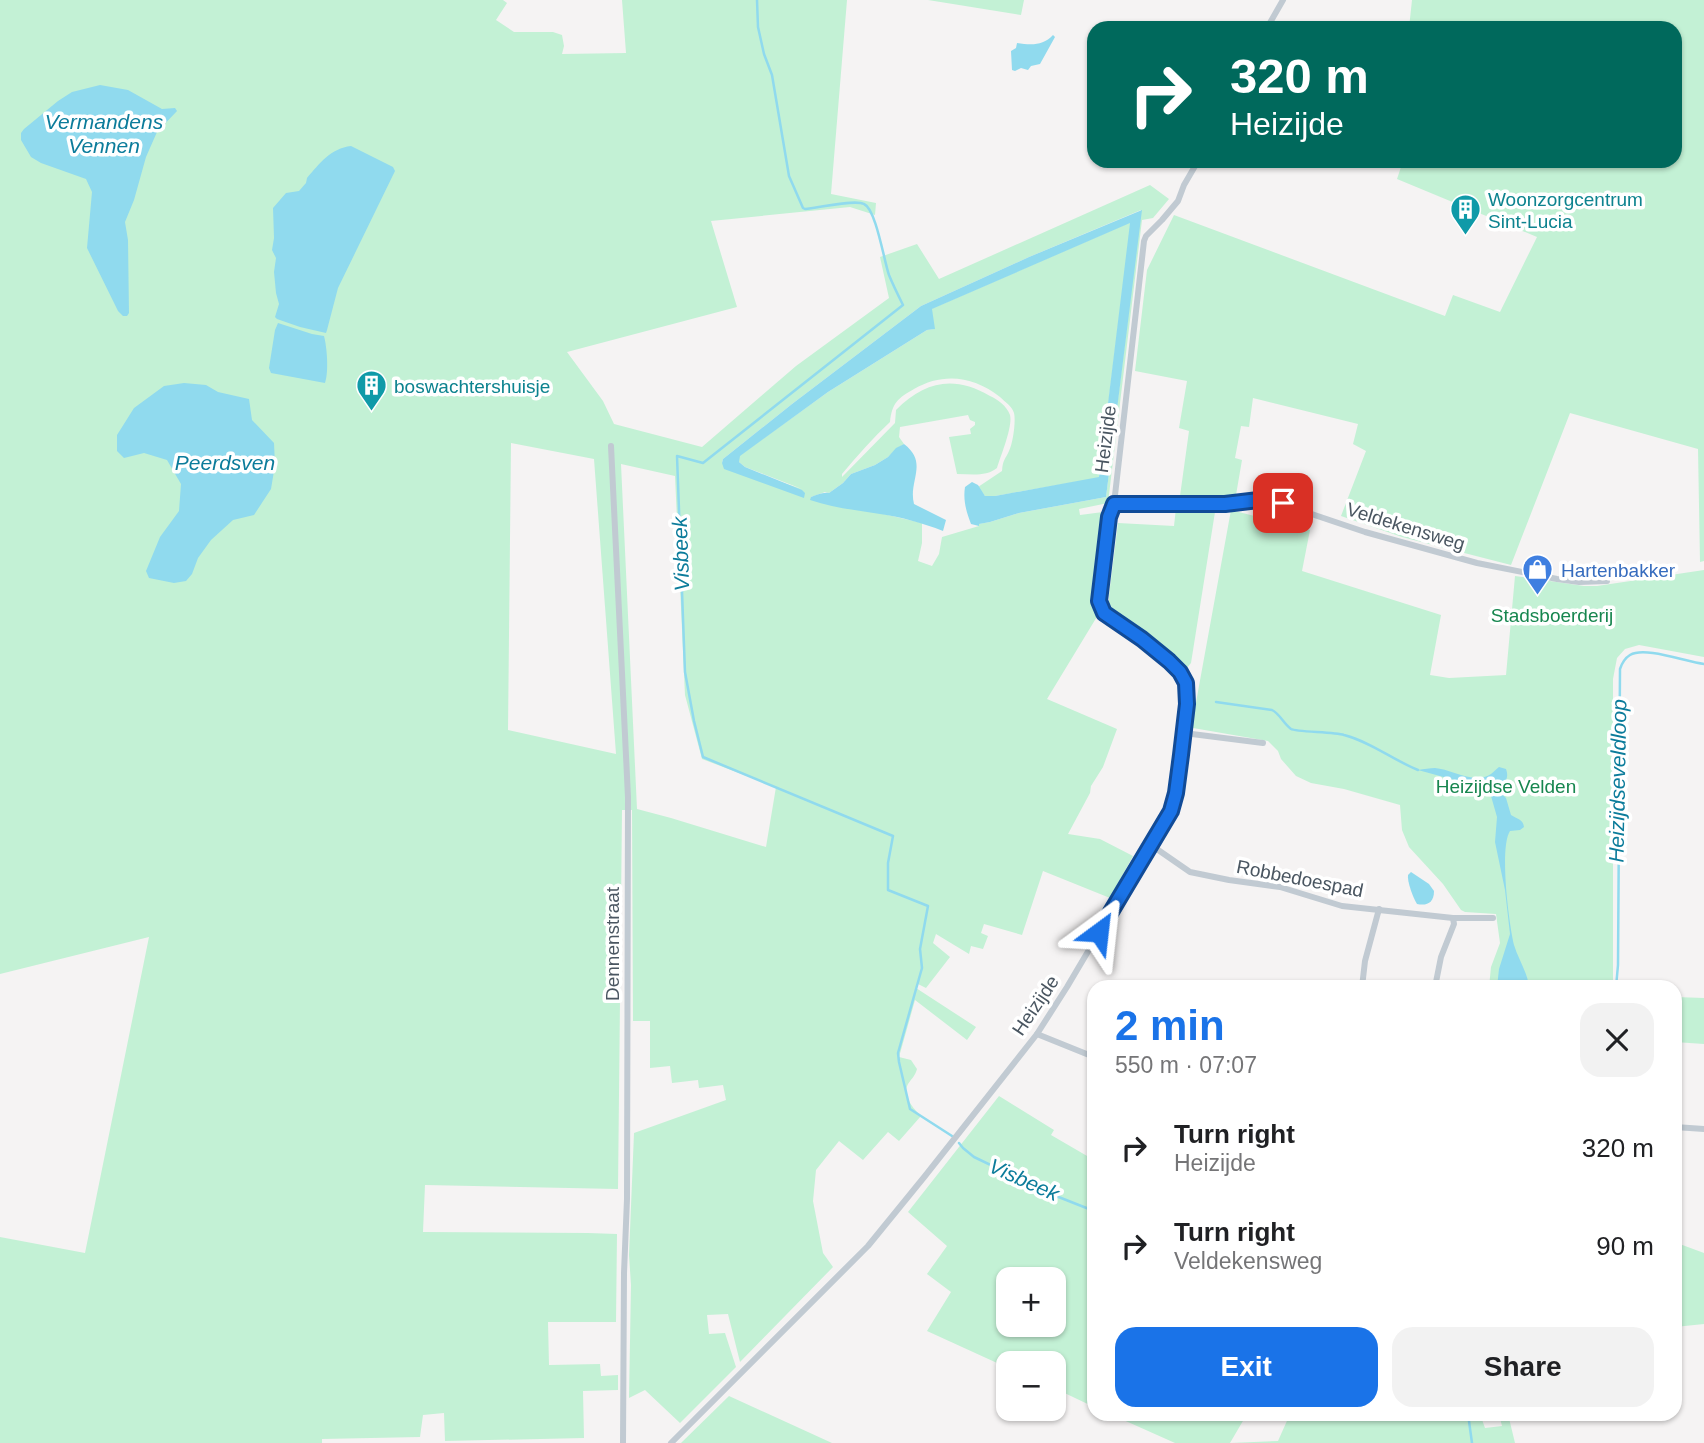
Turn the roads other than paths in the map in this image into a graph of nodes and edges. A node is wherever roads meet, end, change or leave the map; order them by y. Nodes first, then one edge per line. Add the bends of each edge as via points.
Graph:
1 (1283, 0) edge
2 (1271, 21) edge
3 (1194, 168) edge
4 (611, 446) dead end
5 (1114, 504) junction
6 (1607, 581) dead end
7 (1184, 733) junction
8 (1263, 743) dead end
9 (1151, 845) junction
10 (1379, 909) junction
11 (1453, 918) junction
12 (1493, 918) dead end
13 (1437, 974) junction
14 (1363, 980) edge
15 (1436, 980) edge
16 (1438, 980) edge
17 (1037, 1034) junction
18 (1087, 1054) edge
19 (1682, 1127) edge
20 (1704, 1129) edge
21 (624, 1443) edge
22 (671, 1443) edge

1 - 2 street
3 - 5 street, Heizijde via 1178,201 1144,241
4 - 21 street, Dennenstraat via 628,797
5 - 6 street, Veldekensweg via 1225,504 1267,499 1476,563 1557,579
5 - 7 street, Heizijde via 1099,601 1104,613 1180,672 1187,696
7 - 8 street
7 - 9 street, Heizijde via 1171,811
9 - 10 street, Robbedoespad via 1190,872 1280,887 1342,906
9 - 17 street, Heizijde
10 - 11 street, Robbedoespad
10 - 14 street
11 - 12 street, Robbedoespad
11 - 13 street
13 - 15 street
13 - 16 street
17 - 18 street
17 - 22 street, Heizijde via 868,1246
19 - 20 street

